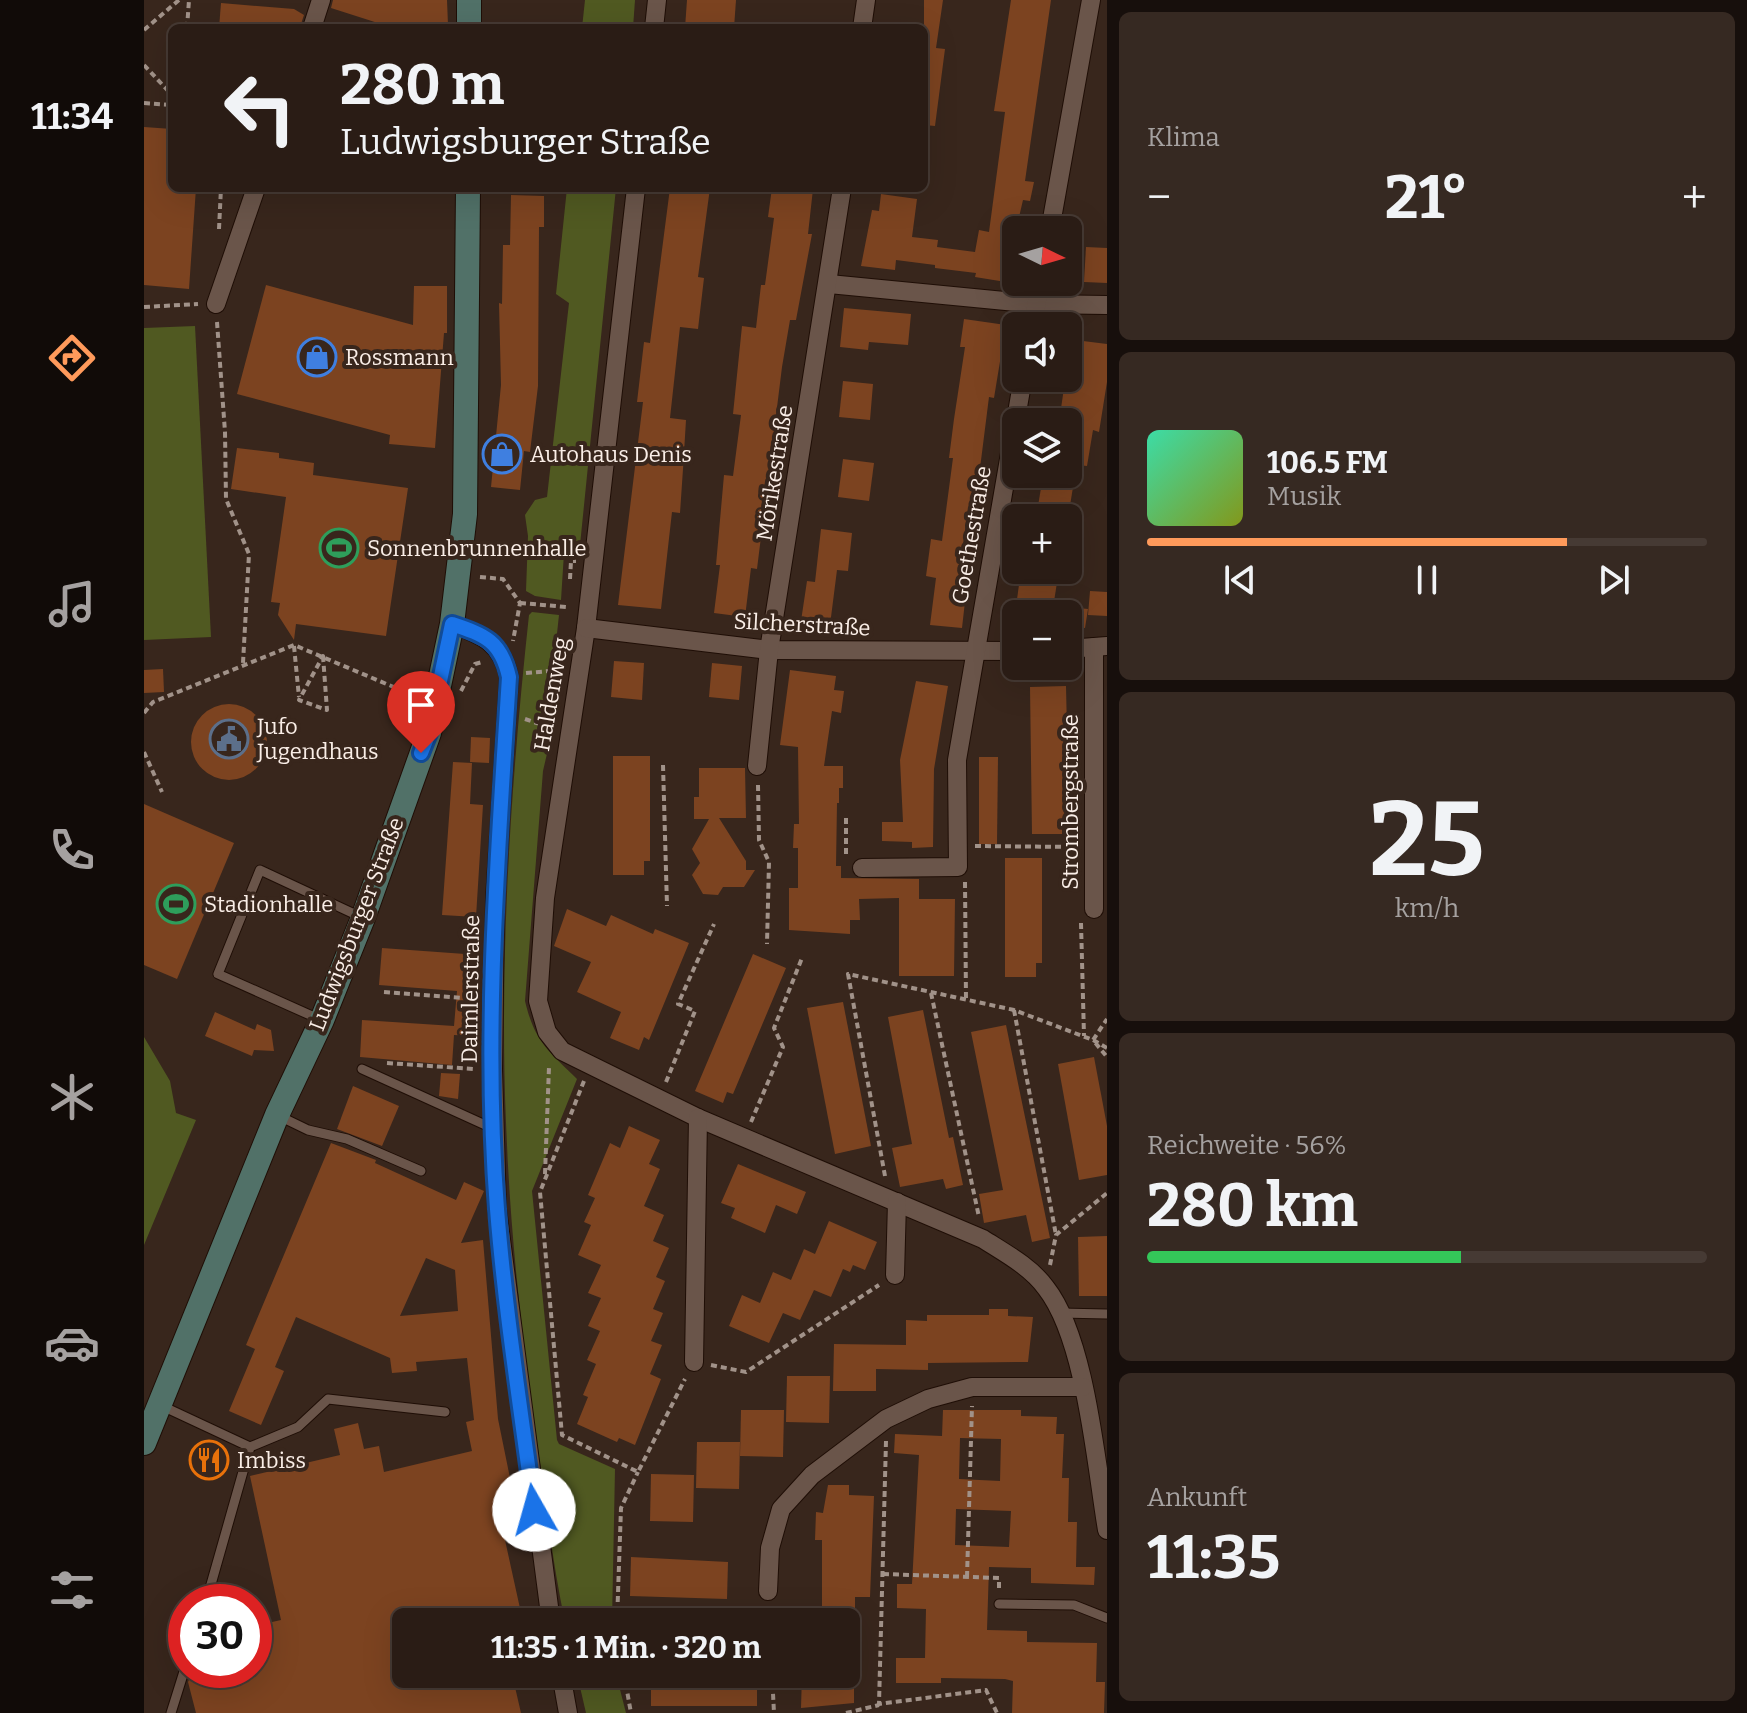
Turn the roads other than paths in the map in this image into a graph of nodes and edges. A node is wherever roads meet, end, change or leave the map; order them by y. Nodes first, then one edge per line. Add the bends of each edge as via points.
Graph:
1 (321, 0) edge
2 (469, 0) edge
3 (657, 0) edge
4 (866, 0) edge
5 (1091, 0) edge
6 (313, 24) edge
7 (469, 24) edge
8 (654, 24) edge
9 (863, 24) edge
10 (255, 192) edge
11 (468, 192) edge
12 (636, 192) edge
13 (841, 192) edge
14 (1052, 216) edge
15 (829, 284) junction
16 (1037, 296) edge
17 (216, 304) road end
18 (1036, 304) junction
19 (1107, 305) edge
20 (1035, 312) edge
21 (1021, 392) edge
22 (452, 624) junction
23 (586, 628) junction
24 (1100, 647) edge
25 (769, 650) junction
26 (1002, 652) edge
27 (975, 654) junction
28 (757, 766) road end
29 (862, 868) road end
30 (1094, 909) road end
31 (363, 918) junction
32 (322, 1020) junction
33 (362, 1069) road end
34 (277, 1115) junction
35 (698, 1118) junction
36 (494, 1129) junction
37 (421, 1171) dead end
38 (893, 1200) junction
39 (895, 1275) road end
40 (1060, 1313) junction
41 (1107, 1314) edge
42 (694, 1362) road end
43 (1083, 1387) junction
44 (160, 1405) junction
45 (445, 1412) dead end
46 (144, 1443) edge
47 (250, 1447) junction
48 (1107, 1530) edge
49 (211, 1584) edge
50 (768, 1591) dead end
51 (999, 1604) road end
52 (549, 1608) edge
53 (1107, 1618) edge
54 (179, 1688) edge
55 (564, 1688) edge
56 (171, 1713) edge
57 (568, 1713) edge

1 - 6 street
2 - 7 street
3 - 8 street
4 - 9 street
5 - 14 street
10 - 17 street
11 - 22 street, Ludwigsburger Straße via 468,433
12 - 23 street, Haldenweg
13 - 15 street, Mörikestraße
15 - 18 street
15 - 25 street, Mörikestraße
16 - 18 street
18 - 19 street
18 - 20 street
21 - 27 street, Goethestraße
22 - 31 street, Ludwigsburger Straße via 429,733
22 - 36 street, Daimlerstraße via 491,640 496,660 509,677 495,899
23 - 25 street, Silcherstraße
23 - 35 street, Haldenweg via 545,898 538,1001 562,1051
24 - 30 street, Strombergstraße
25 - 27 street, Silcherstraße
25 - 28 street, Mörikestraße
26 - 27 street, Silcherstraße
27 - 29 street, Goethestraße via 957,760 958,867
31 - 32 street, Ludwigsburger Straße
31 - 32 lane via 260,870 223,961 218,974
32 - 34 street, Ludwigsburger Straße
33 - 36 lane
34 - 37 lane
34 - 44 street, Ludwigsburger Straße
35 - 38 street
35 - 42 street
36 - 52 street, Daimlerstraße via 502,1255
38 - 39 street
38 - 40 street via 983,1239 1046,1287
40 - 41 lane
40 - 43 street
43 - 48 street
43 - 50 street via 972,1387 928,1399 886,1419 812,1475 781,1509 770,1548
44 - 46 street, Ludwigsburger Straße
44 - 47 lane
45 - 47 lane via 328,1399 298,1427
47 - 49 lane
51 - 53 lane via 1074,1605
54 - 56 lane
55 - 57 street

